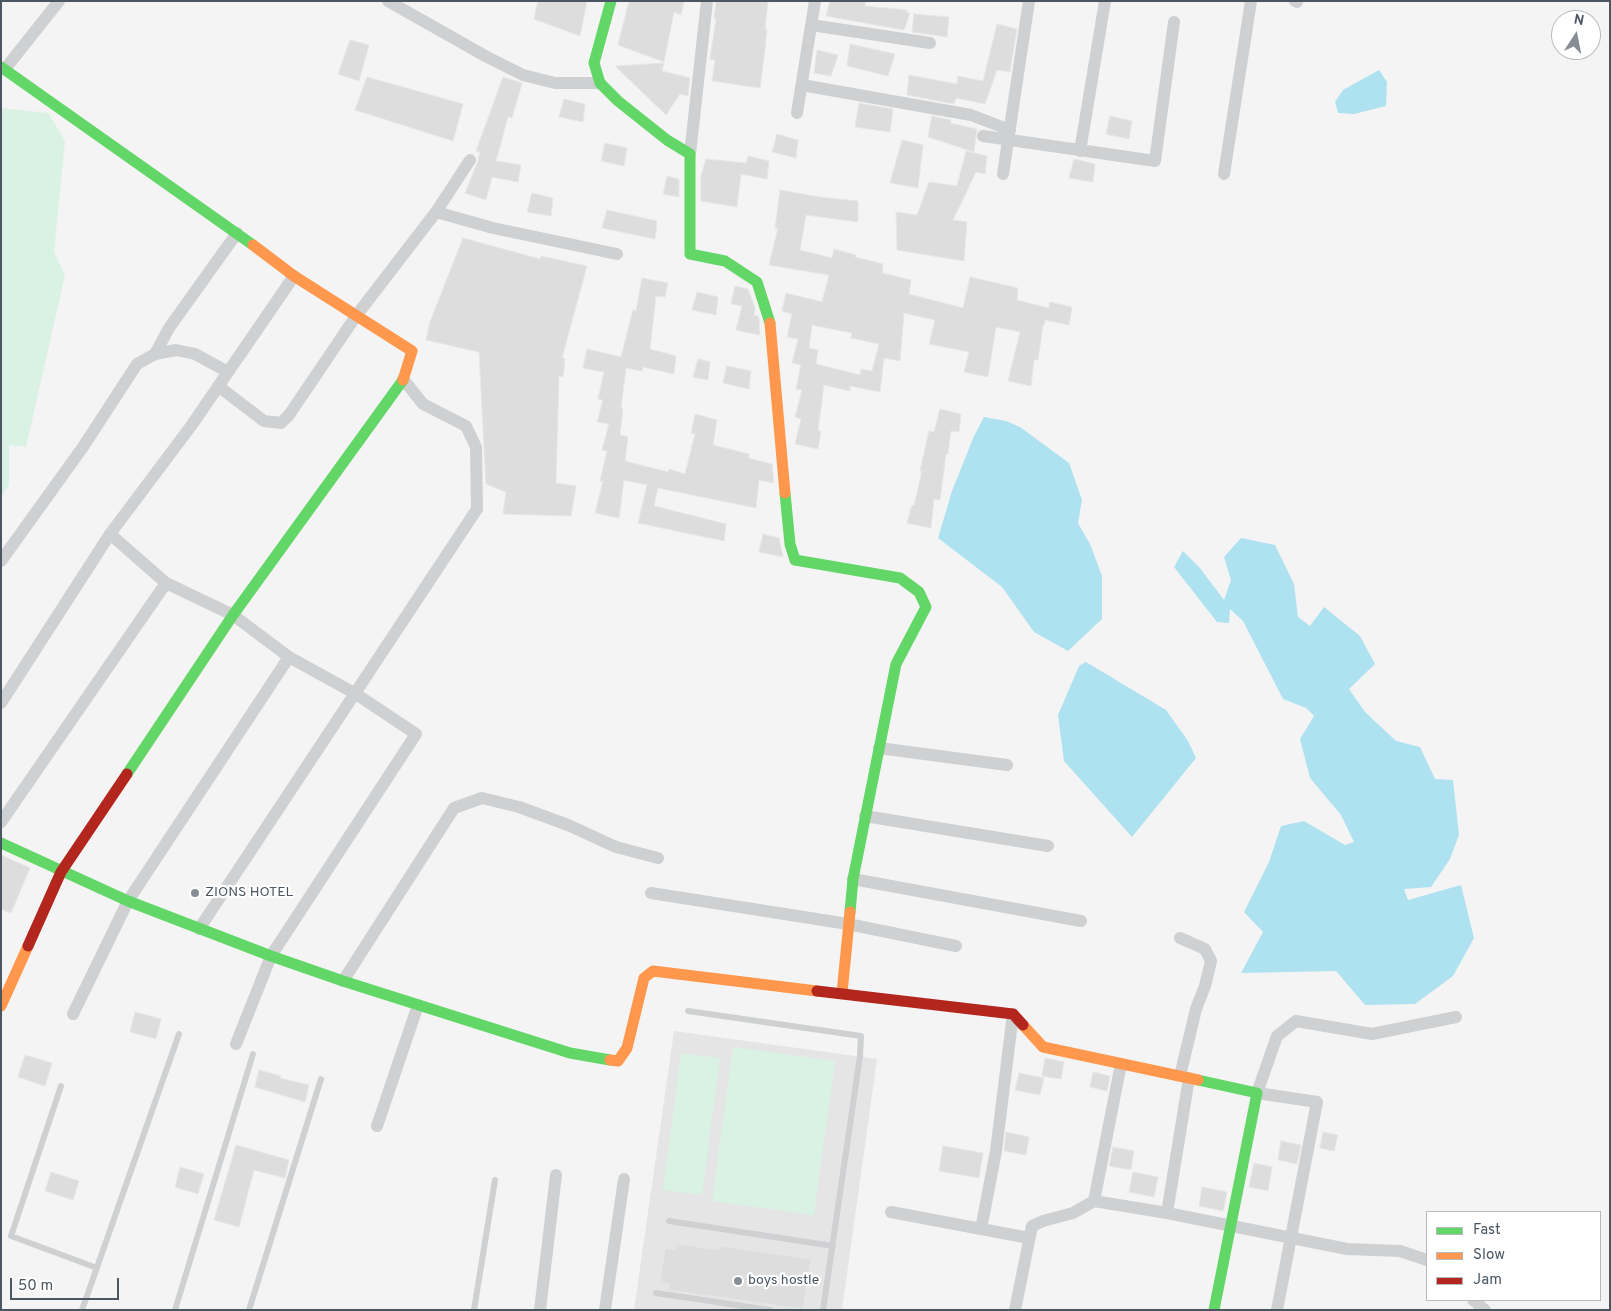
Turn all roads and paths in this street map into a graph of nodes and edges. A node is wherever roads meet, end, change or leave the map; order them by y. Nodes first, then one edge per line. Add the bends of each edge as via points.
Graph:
1 (59, 1) edge
2 (388, 1) edge
3 (611, 1) edge
4 (707, 1) edge
5 (815, 1) edge
6 (1029, 1) edge
7 (1105, 1) edge
8 (1251, 1) edge
9 (1174, 22) dead end
10 (811, 24) junction
11 (930, 43) dead end
12 (3, 68) edge
13 (600, 83) junction
14 (802, 85) junction
15 (797, 113) dead end
16 (1009, 135) junction
17 (982, 136) dead end
18 (1080, 150) junction
19 (690, 154) junction
20 (470, 160) dead end
21 (1003, 174) dead end
22 (1224, 174) dead end
23 (436, 212) junction
24 (237, 232) junction
25 (617, 254) dead end
26 (294, 276) junction
27 (356, 316) junction
28 (155, 354) junction
29 (228, 372) junction
30 (403, 379) junction
31 (218, 386) junction
32 (110, 534) junction
33 (1, 561) edge
34 (166, 583) junction
35 (233, 615) junction
36 (289, 657) junction
37 (356, 694) junction
38 (1, 703) edge
39 (879, 748) junction
40 (1007, 765) dead end
41 (865, 816) junction
42 (1, 822) edge
43 (1, 843) edge
44 (1048, 846) dead end
45 (658, 858) dead end
46 (61, 872) junction
47 (853, 879) junction
48 (651, 894) dead end
49 (128, 901) junction
50 (1081, 921) dead end
51 (848, 924) junction
52 (199, 929) junction
53 (1180, 938) dead end
54 (956, 946) dead end
55 (271, 956) junction
56 (343, 981) junction
57 (842, 993) junction
58 (418, 1005) junction
59 (1, 1006) edge
60 (688, 1012) dead end
61 (73, 1014) dead end
62 (1013, 1014) junction
63 (1456, 1017) dead end
64 (179, 1034) dead end
65 (236, 1044) dead end
66 (253, 1054) dead end
67 (1121, 1064) junction
68 (1185, 1077) junction
69 (322, 1079) dead end
70 (61, 1086) dead end
71 (1257, 1093) junction
72 (377, 1126) dead end
73 (556, 1175) dead end
74 (624, 1179) dead end
75 (495, 1180) dead end
76 (1094, 1200) junction
77 (891, 1212) dead end
78 (1167, 1213) junction
79 (669, 1222) dead end
80 (1230, 1226) junction
81 (981, 1229) junction
82 (1291, 1237) junction
83 (1029, 1238) junction
84 (832, 1246) junction
85 (1426, 1260) edge
86 (97, 1268) junction
87 (656, 1293) dead end
88 (1474, 1301) edge
89 (82, 1310) edge
90 (175, 1310) edge
91 (249, 1310) edge
92 (474, 1310) edge
93 (540, 1310) edge
94 (605, 1310) edge
95 (770, 1310) edge
96 (824, 1310) edge
97 (1015, 1310) edge
98 (1214, 1310) edge
99 (1277, 1310) edge
100 (1485, 1310) edge

1 - 12 street
2 - 13 street via 523,75 555,83
3 - 13 street via 594,63
4 - 19 street
5 - 10 street
6 - 16 street
7 - 18 street
8 - 22 street
9 - 18 street via 1155,161
10 - 11 street
10 - 14 street
12 - 24 street
13 - 19 street via 653,129
14 - 15 street
14 - 16 street via 971,115
16 - 17 street
16 - 18 street
16 - 21 street
19 - 39 street via 690,254 725,261 757,282 769,317 790,544 795,560 900,578 920,592 926,607 896,664
20 - 23 street
23 - 25 street
23 - 27 street
24 - 26 street
24 - 28 street via 169,328
26 - 27 street
26 - 29 street
27 - 30 street via 412,351
27 - 31 street via 282,422 264,421
28 - 29 street via 176,350 195,354
28 - 33 street via 137,364 83,447
29 - 31 street
30 - 35 street
30 - 37 street via 423,404 466,426 476,447 477,510
31 - 32 street
32 - 34 street
32 - 38 street
34 - 35 street
34 - 42 street
35 - 36 street
35 - 46 street
36 - 37 street
36 - 49 street
37 - 52 street
37 - 55 street via 416,734
39 - 40 street
39 - 41 street
41 - 44 street
41 - 47 street
43 - 46 street
45 - 56 street via 616,847 519,807 482,798 454,808
46 - 49 street
46 - 59 street
47 - 50 street
47 - 51 street
48 - 51 street
49 - 52 street
49 - 61 street
51 - 54 street
51 - 57 street
52 - 55 street
53 - 68 street via 1205,949 1211,961 1196,1010
55 - 56 street
55 - 65 street
56 - 58 street
57 - 58 street via 653,971 644,978 627,1048 618,1061 570,1053
57 - 62 street
58 - 72 street
60 - 84 lane via 861,1036
62 - 67 street via 1043,1047
62 - 81 street via 996,1151
63 - 71 street via 1372,1034 1296,1021 1277,1036
64 - 86 lane
66 - 90 lane
67 - 68 street
67 - 76 street
68 - 71 street
68 - 78 street
69 - 91 lane
70 - 86 lane via 11,1236
71 - 80 street
71 - 82 street via 1317,1102
73 - 93 street
74 - 94 street
75 - 92 lane
76 - 78 street
76 - 83 street via 1073,1213 1032,1226
77 - 81 street
78 - 80 street
79 - 84 lane
80 - 82 street
80 - 98 street
81 - 83 street
82 - 85 street via 1347,1249 1400,1251
82 - 99 street
83 - 97 street
84 - 96 lane
86 - 89 lane
87 - 95 lane
88 - 100 street

